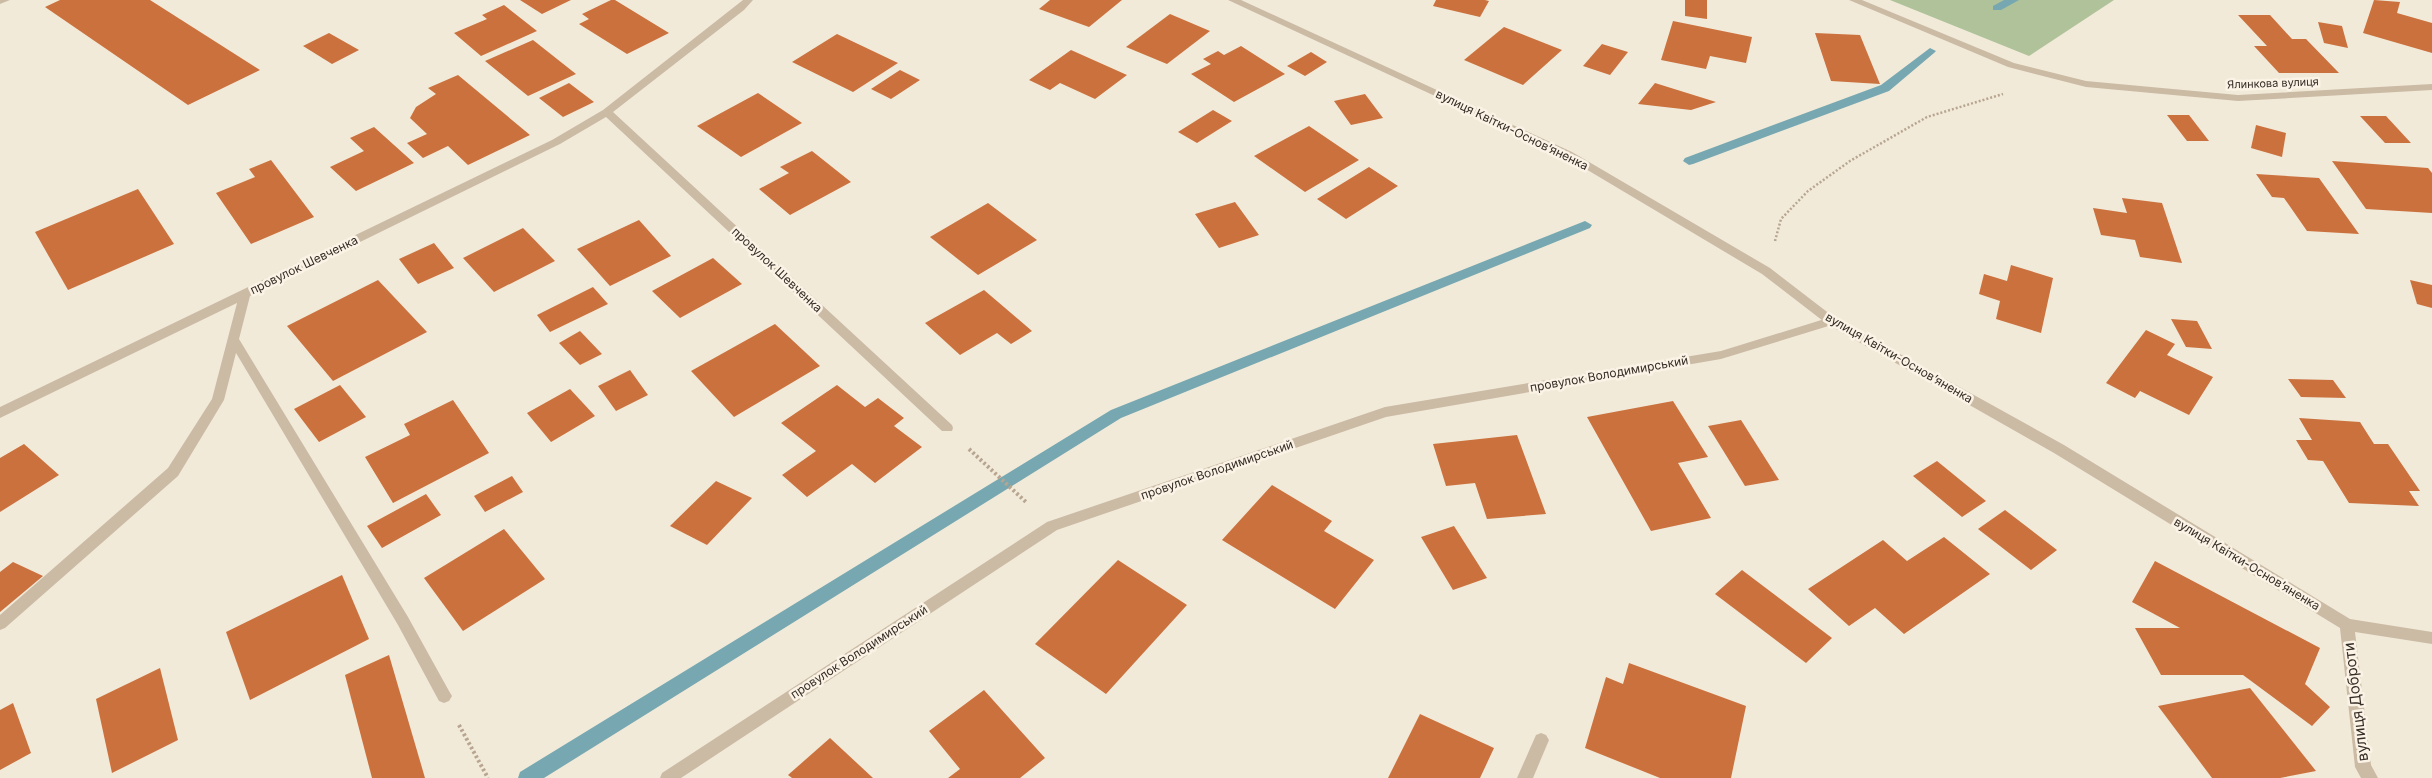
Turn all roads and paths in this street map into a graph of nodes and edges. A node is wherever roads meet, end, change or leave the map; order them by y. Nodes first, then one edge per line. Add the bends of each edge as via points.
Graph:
1 (5, 0) edge
2 (748, 0) edge
3 (1233, 0) edge
4 (1854, 0) edge
5 (0, 2) edge
6 (2432, 87) edge
7 (2007, 93) dead end
8 (607, 112) junction
9 (1766, 271) junction
10 (245, 293) junction
11 (1831, 321) junction
12 (234, 340) junction
13 (0, 413) edge
14 (947, 428) joint
15 (1052, 526) junction
16 (0, 624) edge
17 (2347, 625) junction
18 (2432, 638) edge
19 (444, 696) joint
20 (1541, 740) dead end
21 (488, 778) edge
22 (668, 778) edge
23 (1525, 778) edge
24 (2370, 778) edge

1 - 5 street
2 - 8 street, провулок Шевченка
3 - 9 street, вулиця Квітки-Основʼяненка via 1568,154
4 - 6 street, Ялинкова вулиця via 2010,65 2086,84 2238,98
7 - 9 path via 1927,117 1850,161 1808,191 1781,219
8 - 10 street, провулок Шевченка via 556,142
8 - 14 street, провулок Шевченка
9 - 11 street, вулиця Квітки-Основʼяненка
10 - 12 street
10 - 13 street, провулок Шевченка
11 - 15 street, провулок Володимирський via 1721,355 1385,412
11 - 17 street, вулиця Квітки-Основʼяненка via 2059,449
12 - 16 street via 218,400 173,472
12 - 19 street via 403,621
14 - 15 path
15 - 22 street, провулок Володимирський
17 - 18 street, вулиця Квітки-Основʼяненка
17 - 24 street, вулиця Доброти via 2363,767
19 - 21 path
20 - 23 street

